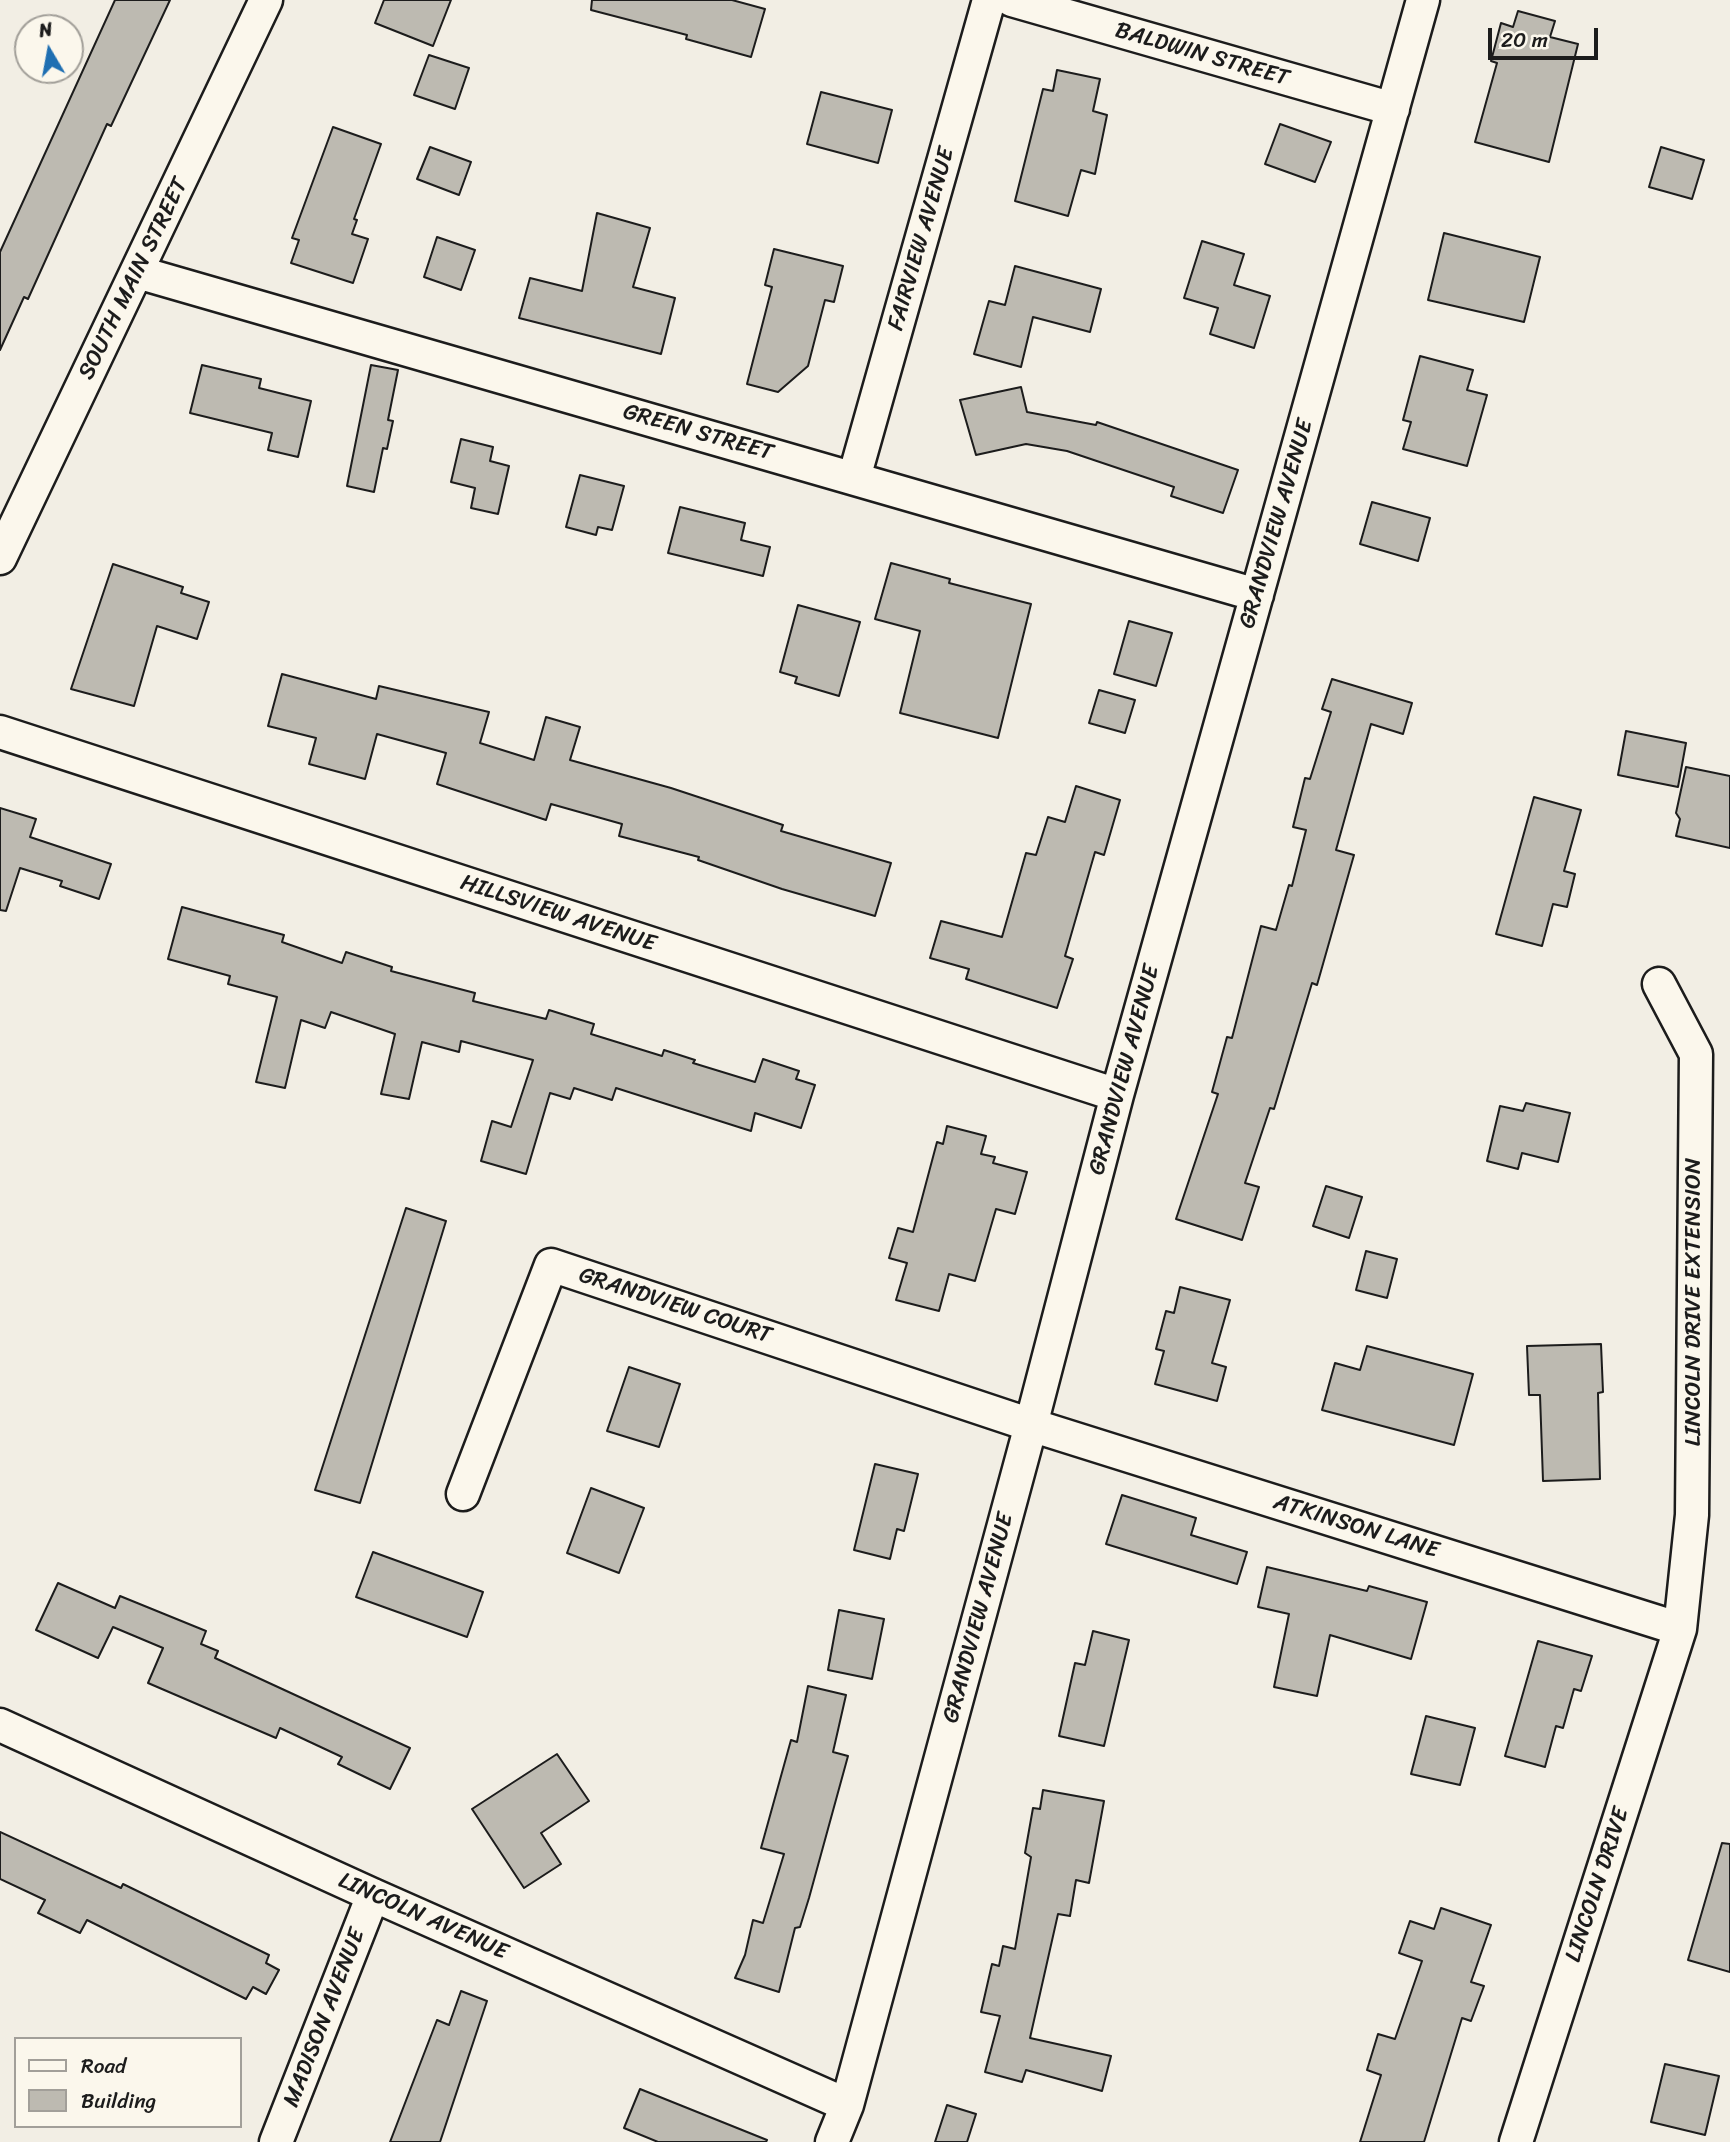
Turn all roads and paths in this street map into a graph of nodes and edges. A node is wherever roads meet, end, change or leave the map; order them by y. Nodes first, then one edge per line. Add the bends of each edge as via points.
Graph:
1 (266, 0) edge
2 (989, 0) edge
3 (1012, 0) edge
4 (1423, 0) edge
5 (1393, 109) junction
6 (137, 272) junction
7 (854, 478) junction
8 (0, 558) edge
9 (1257, 595) junction
10 (0, 732) edge
11 (1659, 984) dead end
12 (1117, 1095) junction
13 (1031, 1425) junction
14 (463, 1494) dead end
15 (1680, 1629) junction
16 (0, 1725) edge
17 (373, 1895) junction
18 (847, 2105) junction
19 (276, 2142) edge
20 (832, 2142) edge
21 (1516, 2142) edge

1 - 6 street, SOUTH MAIN STREET
2 - 7 street, FAIRVIEW AVENUE
3 - 5 street, BALDWIN STREET
4 - 5 street, GRANDVIEW AVENUE
5 - 9 street, GRANDVIEW AVENUE
6 - 7 street, GREEN STREET
6 - 8 street, SOUTH MAIN STREET
7 - 9 street, GREEN STREET
9 - 12 street, GRANDVIEW AVENUE
10 - 12 street, HILLSVIEW AVENUE
11 - 15 street, LINCOLN DRIVE EXTENSION via 1696,1054 1692,1515
12 - 13 street, GRANDVIEW AVENUE
13 - 14 street, GRANDVIEW COURT via 551,1265
13 - 15 street, ATKINSON LANE
13 - 18 street, GRANDVIEW AVENUE
15 - 21 street, LINCOLN DRIVE
16 - 17 street, LINCOLN AVENUE
17 - 18 street, LINCOLN AVENUE
17 - 19 street, MADISON AVENUE
18 - 20 street, GRANDVIEW AVENUE

